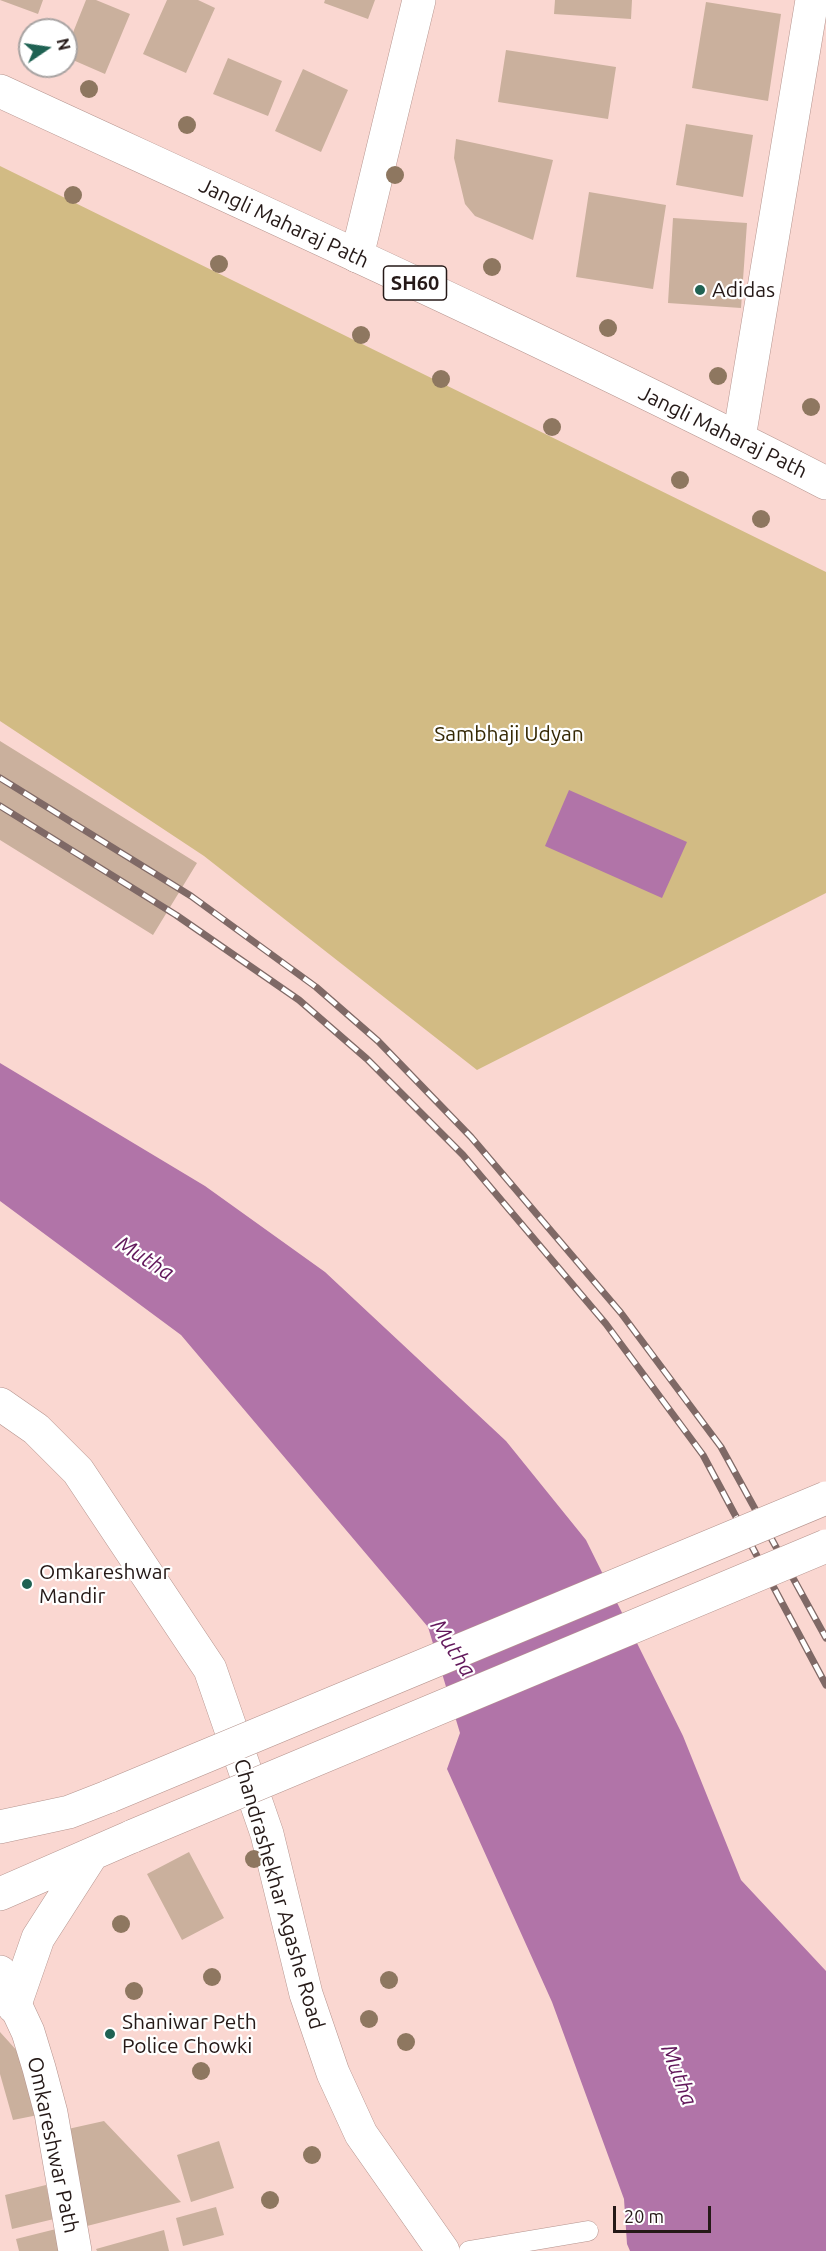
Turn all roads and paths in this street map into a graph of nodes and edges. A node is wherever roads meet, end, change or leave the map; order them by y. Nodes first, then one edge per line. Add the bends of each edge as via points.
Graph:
1 (419, 0) edge
2 (812, 0) edge
3 (0, 92) edge
4 (357, 256) junction
5 (739, 438) junction
6 (826, 483) edge
7 (0, 1404) edge
8 (826, 1498) edge
9 (826, 1546) edge
10 (0, 1827) edge
11 (90, 1857) junction
12 (0, 1894) edge
13 (0, 1972) edge
14 (7, 2001) edge
15 (588, 2231) dead end
16 (75, 2251) edge
17 (443, 2251) edge
18 (469, 2251) edge

1 - 4 street
2 - 5 street
3 - 4 street, Jangli Maharaj Path / SH60
4 - 5 street, Jangli Maharaj Path / SH60
5 - 6 street, Jangli Maharaj Path / SH60
7 - 17 street, Chandrashekhar Agashe Road via 36,1429 78,1471 210,1669 267,1834 306,1994 333,2073 361,2134
8 - 10 street, bridge via 110,1796 69,1812
9 - 11 street, bridge
11 - 12 street
11 - 14 street via 38,1938
13 - 14 street, Omkareshwar Path
14 - 16 street, Omkareshwar Path via 28,2032 51,2113
15 - 18 lane

